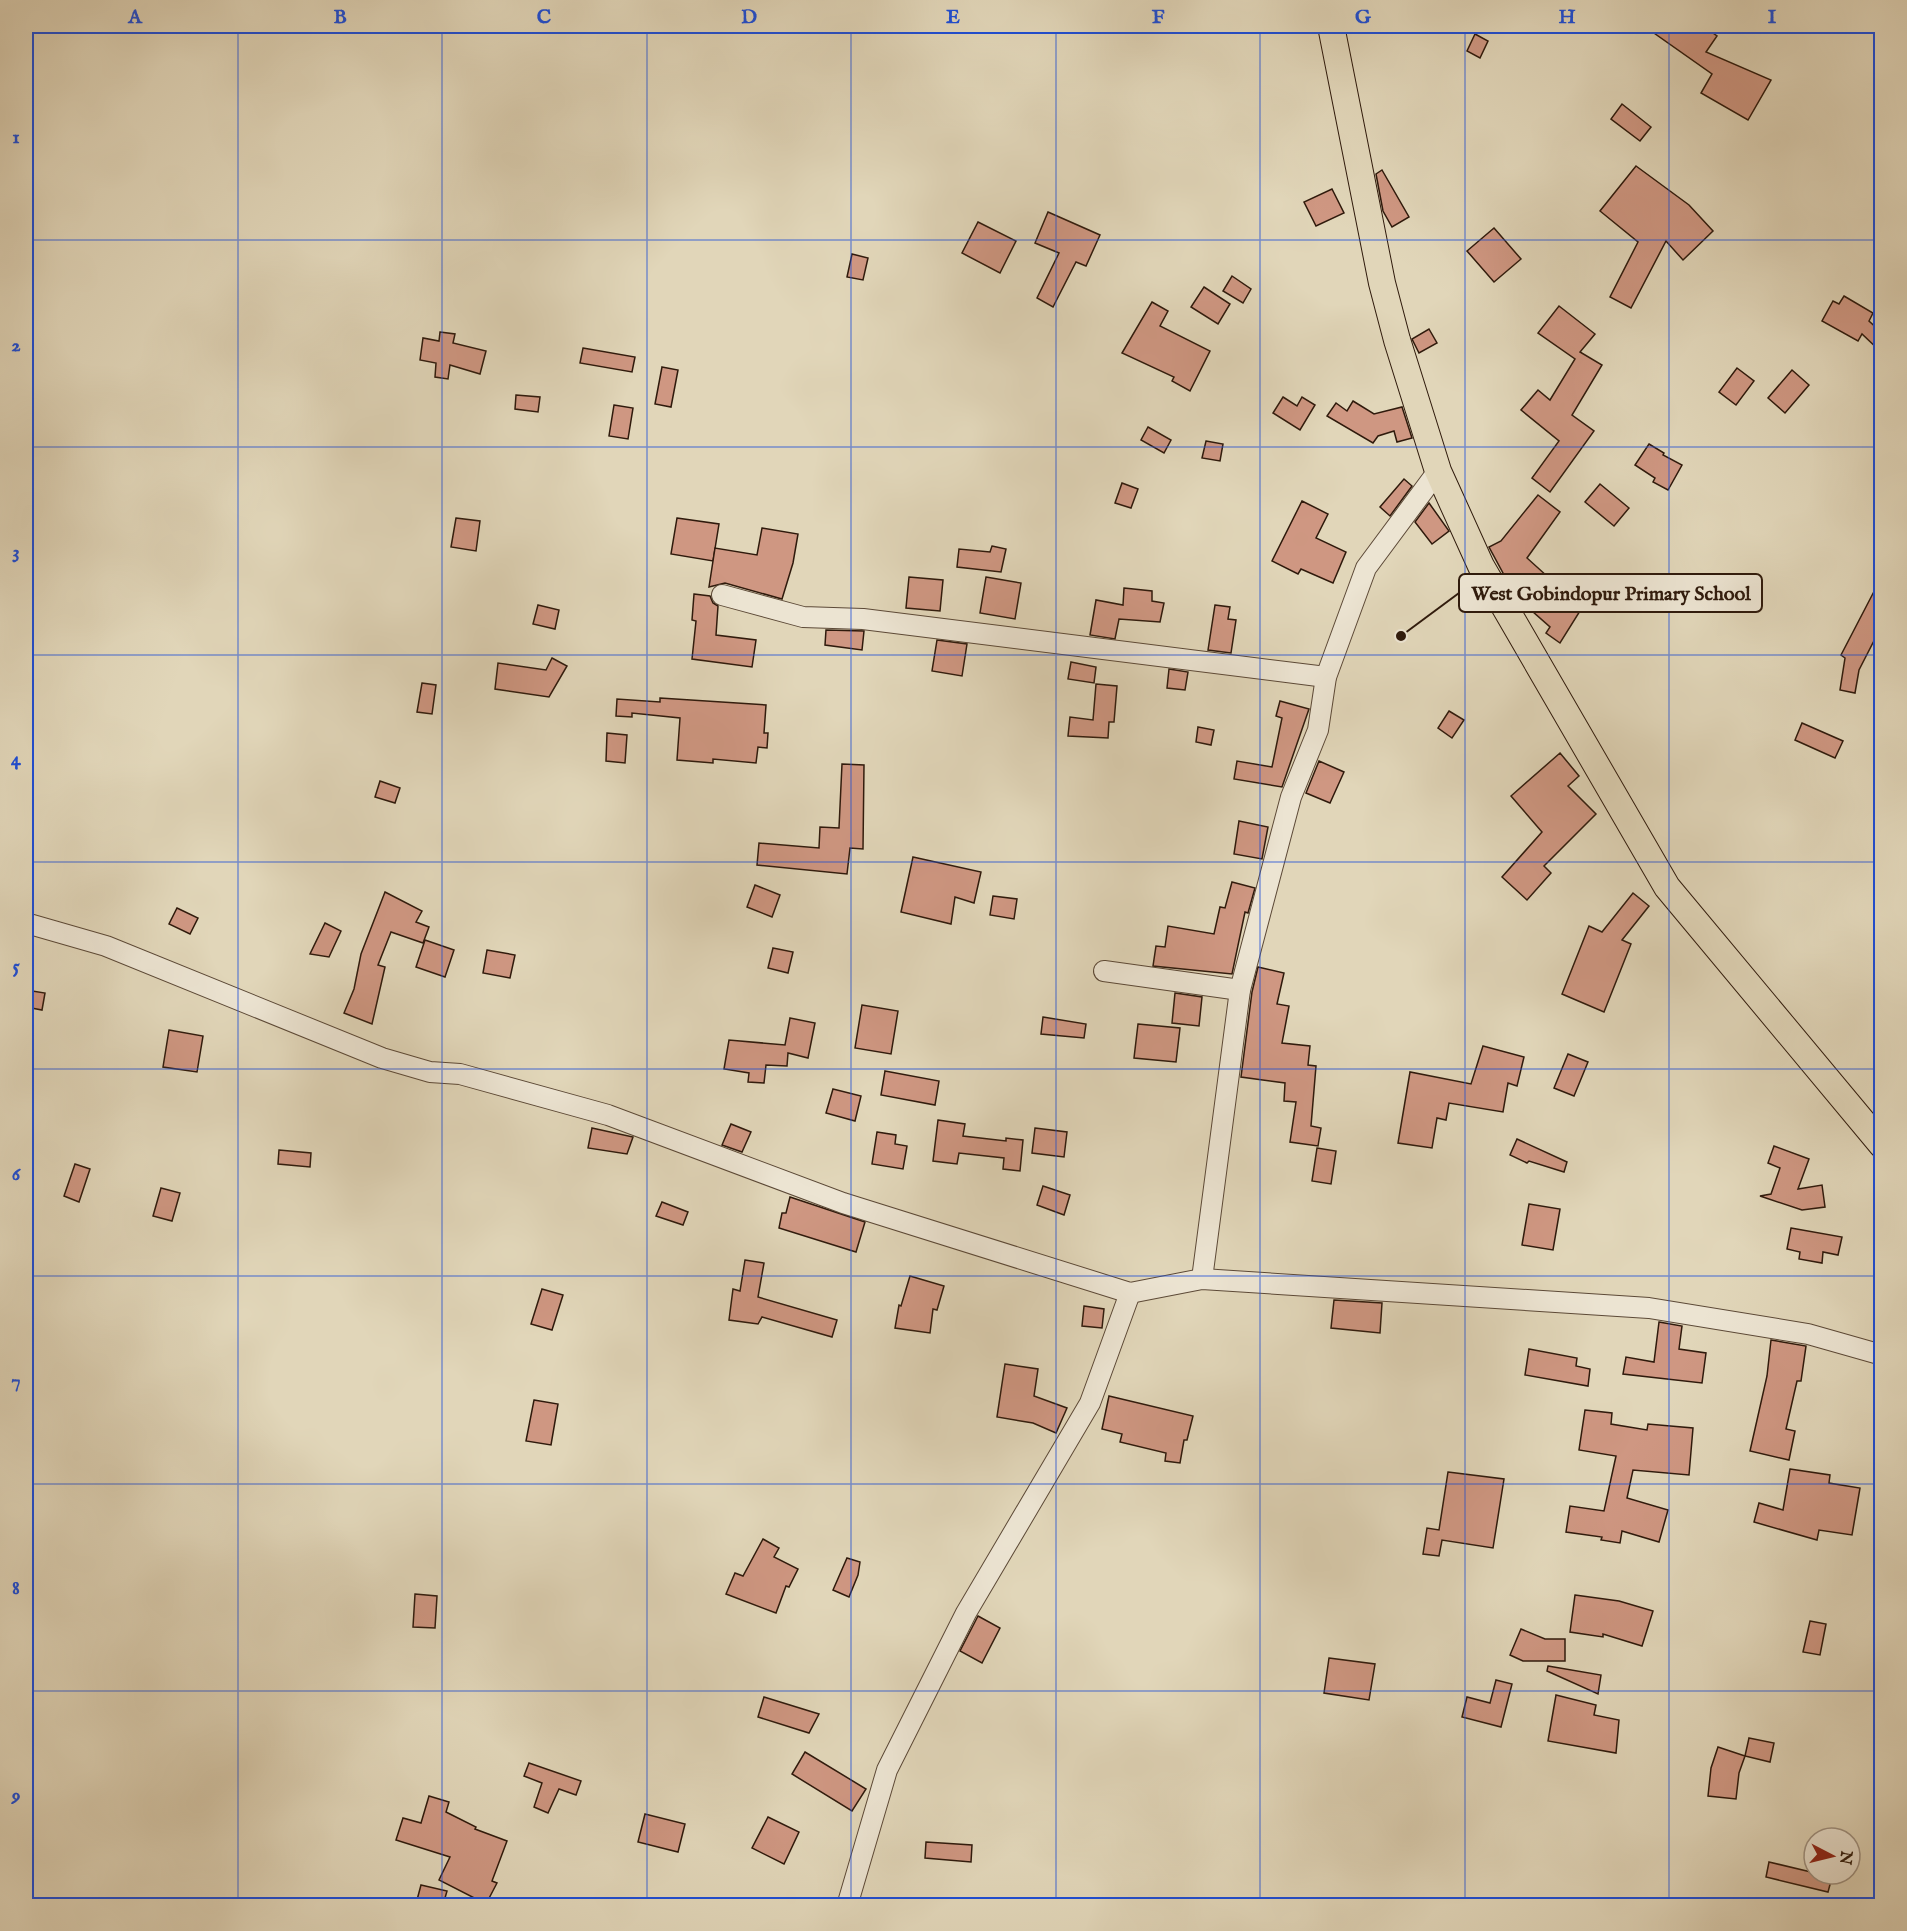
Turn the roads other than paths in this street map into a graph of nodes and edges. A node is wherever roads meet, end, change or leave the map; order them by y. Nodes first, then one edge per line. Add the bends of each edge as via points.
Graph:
1 (1331, 26) edge
2 (1438, 471) junction
3 (722, 595) dead end
4 (1326, 677) junction
5 (26, 923) edge
6 (1104, 971) dead end
7 (1240, 990) junction
8 (1881, 1145) edge
9 (1202, 1279) junction
10 (1130, 1293) junction
11 (1881, 1355) edge
12 (847, 1905) edge

1 - 2 main road via 1382,283
2 - 4 street via 1365,568
2 - 8 main road via 1481,566 1666,887
3 - 4 street via 803,616 863,619
4 - 7 street via 1318,730 1292,797
5 - 10 street via 106,946 382,1059 430,1072 460,1074 608,1115 843,1203
6 - 7 street
7 - 9 street
9 - 10 street
9 - 11 street via 1649,1308 1808,1334
10 - 12 street via 1090,1403 966,1613 887,1770

